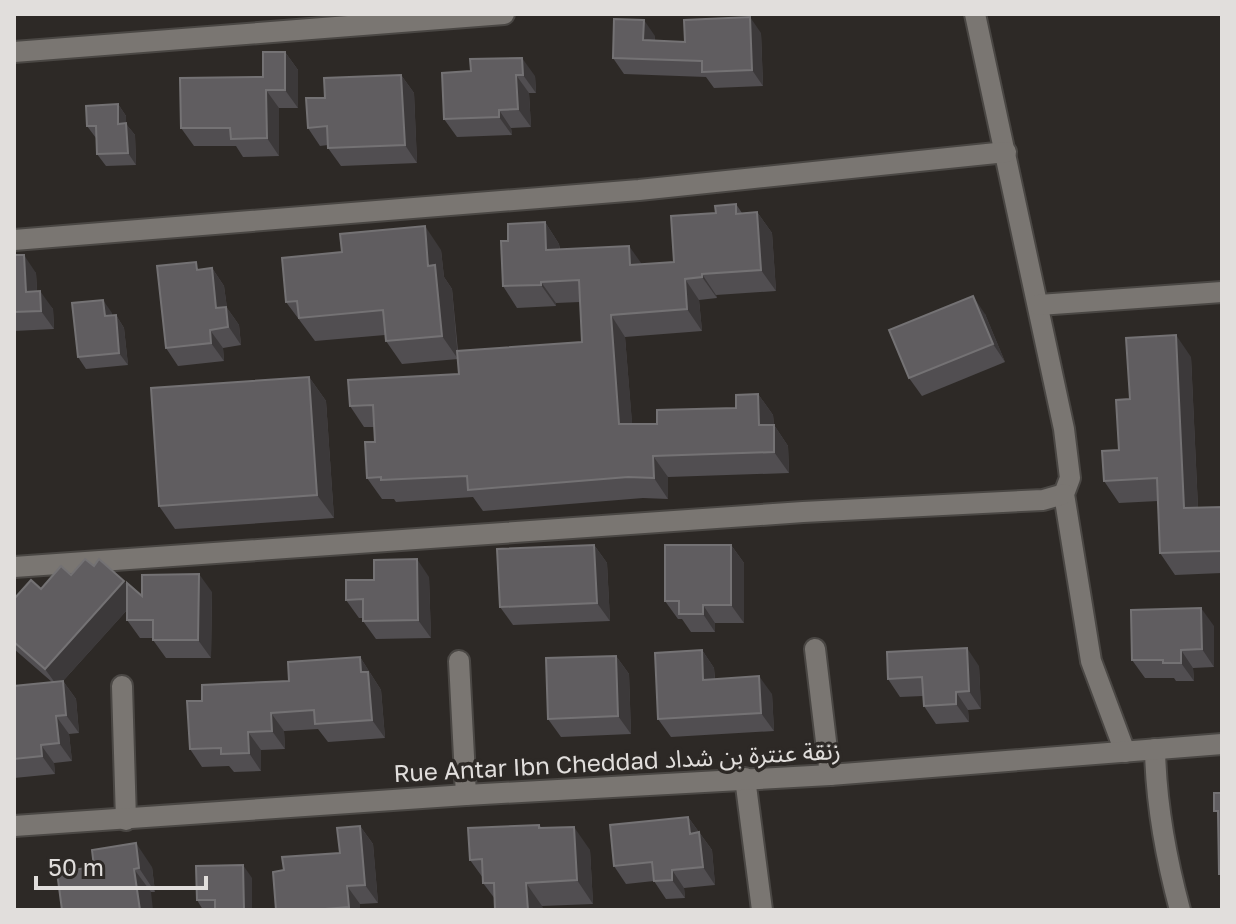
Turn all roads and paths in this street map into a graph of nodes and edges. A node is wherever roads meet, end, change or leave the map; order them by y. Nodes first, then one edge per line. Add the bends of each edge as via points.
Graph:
1 (504, 14) edge
2 (975, 14) edge
3 (14, 52) edge
4 (1006, 152) junction
5 (14, 240) edge
6 (1222, 292) edge
7 (1039, 305) junction
8 (1064, 494) junction
9 (14, 567) edge
10 (815, 649) dead end
11 (459, 661) dead end
12 (122, 686) dead end
13 (1222, 744) edge
14 (1155, 749) junction
15 (1125, 752) junction
16 (830, 775) junction
17 (745, 778) junction
18 (466, 795) junction
19 (126, 820) junction
20 (14, 826) edge
21 (762, 910) edge
22 (1180, 910) edge

1 - 3 street
2 - 4 street
4 - 5 street via 639,190
4 - 7 street
6 - 7 street
7 - 8 street via 1067,451 1070,484
8 - 9 street via 1043,500
8 - 15 street via 1091,661
10 - 16 street
11 - 18 street
12 - 19 street
13 - 14 street, Rue Antar Ibn Cheddad زنقة عنترة بن شداد
14 - 15 street, Rue Antar Ibn Cheddad زنقة عنترة بن شداد
14 - 22 street via 1160,818
15 - 16 street, Rue Antar Ibn Cheddad زنقة عنترة بن شداد
16 - 17 street, Rue Antar Ibn Cheddad زنقة عنترة بن شداد
17 - 18 street, Rue Antar Ibn Cheddad زنقة عنترة بن شداد
17 - 21 street
18 - 19 street, Rue Antar Ibn Cheddad زنقة عنترة بن شداد
19 - 20 street, Rue Antar Ibn Cheddad زنقة عنترة بن شداد

